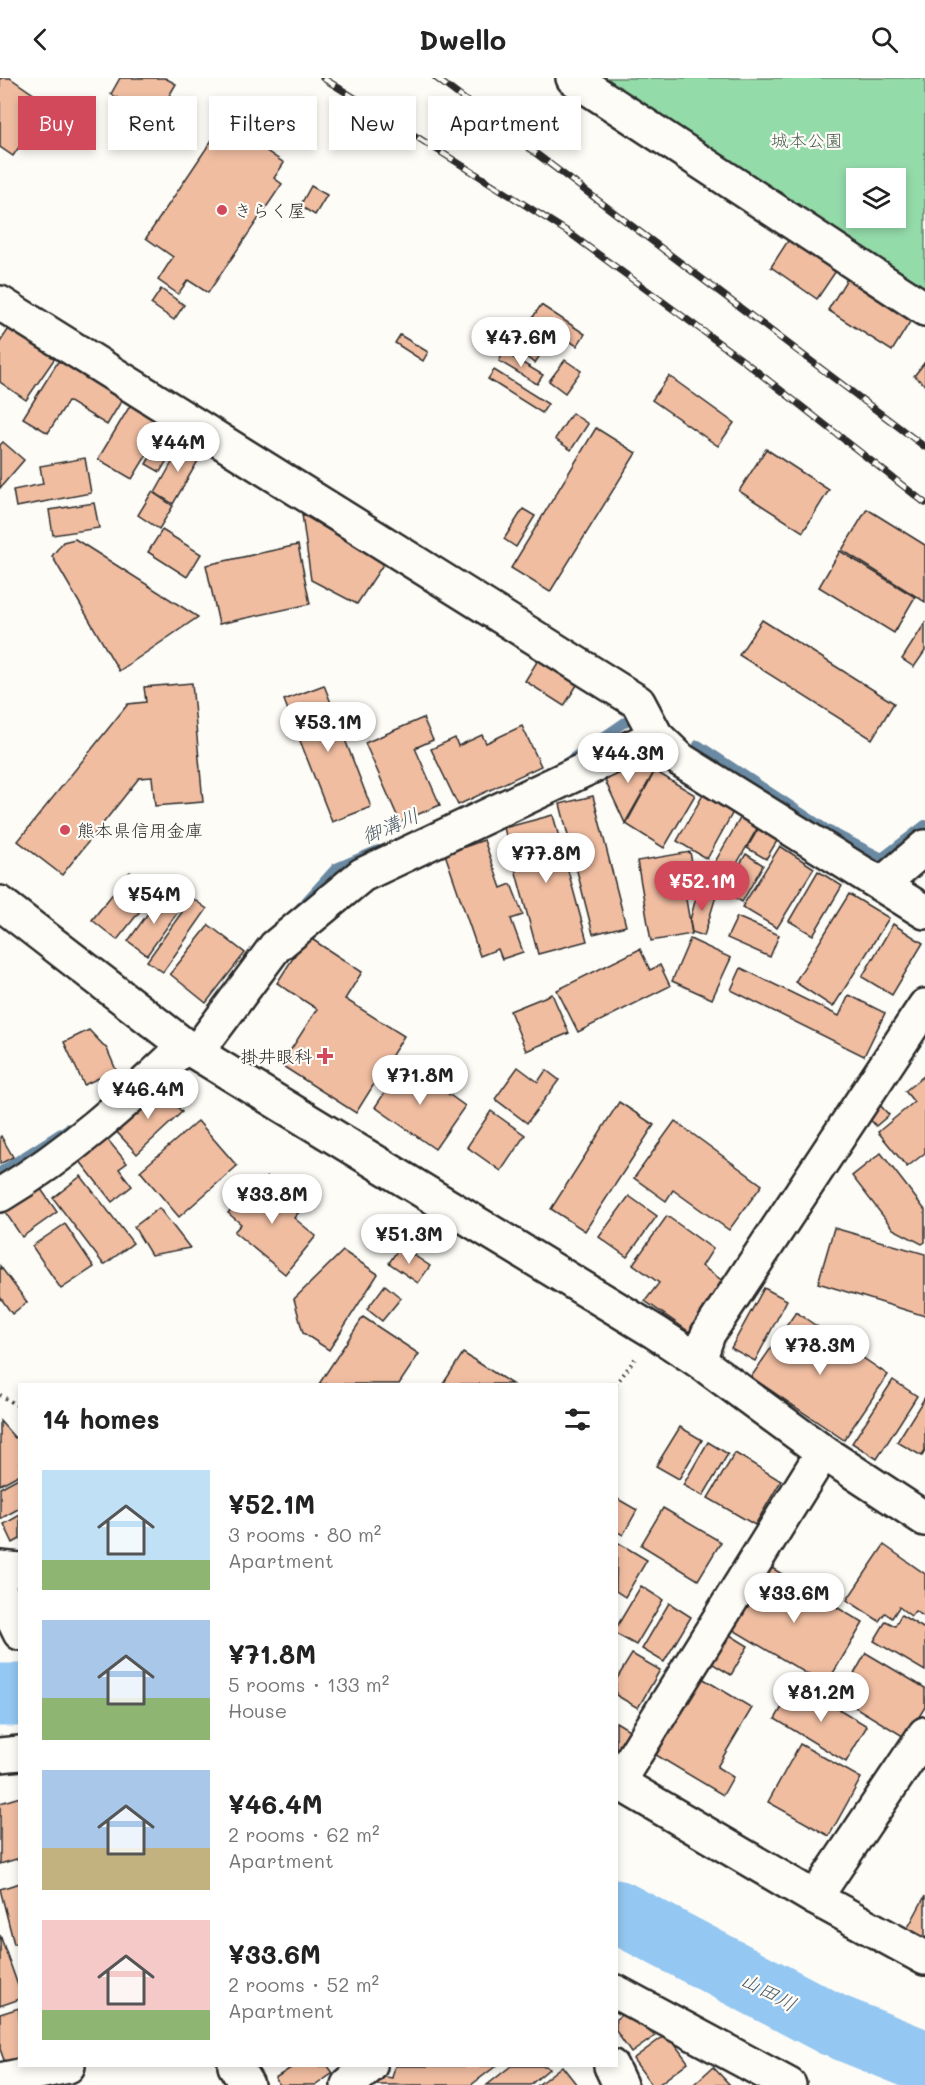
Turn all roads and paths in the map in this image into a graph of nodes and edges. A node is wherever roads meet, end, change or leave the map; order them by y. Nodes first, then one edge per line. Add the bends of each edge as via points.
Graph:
1 (573, 78) edge
2 (0, 303) edge
3 (925, 309) edge
4 (656, 736) junction
5 (925, 847) edge
6 (882, 884) junction
7 (0, 903) edge
8 (925, 912) edge
9 (925, 1006) edge
10 (191, 1049) junction
11 (0, 1195) edge
12 (699, 1361) junction
13 (0, 1395) edge
14 (18, 1406) edge
15 (823, 1452) junction
16 (925, 1519) edge
17 (0, 1568) edge
18 (18, 1570) edge
19 (0, 1592) edge
20 (18, 1629) edge
21 (925, 1734) edge
22 (18, 1753) edge
23 (0, 1755) edge
24 (618, 1781) edge
25 (618, 1784) edge
26 (815, 1898) junction
27 (925, 1958) edge
28 (618, 1993) edge
29 (60, 2067) edge
30 (236, 2067) edge
31 (369, 2067) edge
32 (611, 2067) edge
33 (2, 2074) edge
34 (248, 2085) edge
35 (348, 2085) edge
36 (620, 2085) edge
37 (789, 2085) edge

1 - 3 street
2 - 4 street via 638,702
4 - 6 street via 681,760
4 - 10 street via 362,875 274,947
5 - 6 street
6 - 8 street
7 - 10 street
9 - 12 street via 708,1334
10 - 11 street via 34,1174
10 - 12 street
12 - 15 street
13 - 14 path
15 - 16 street
15 - 24 street
17 - 18 street
19 - 20 street
21 - 26 street
22 - 23 street
25 - 26 street
26 - 27 street
28 - 37 street
29 - 33 street
30 - 34 street
31 - 35 street
32 - 36 street

